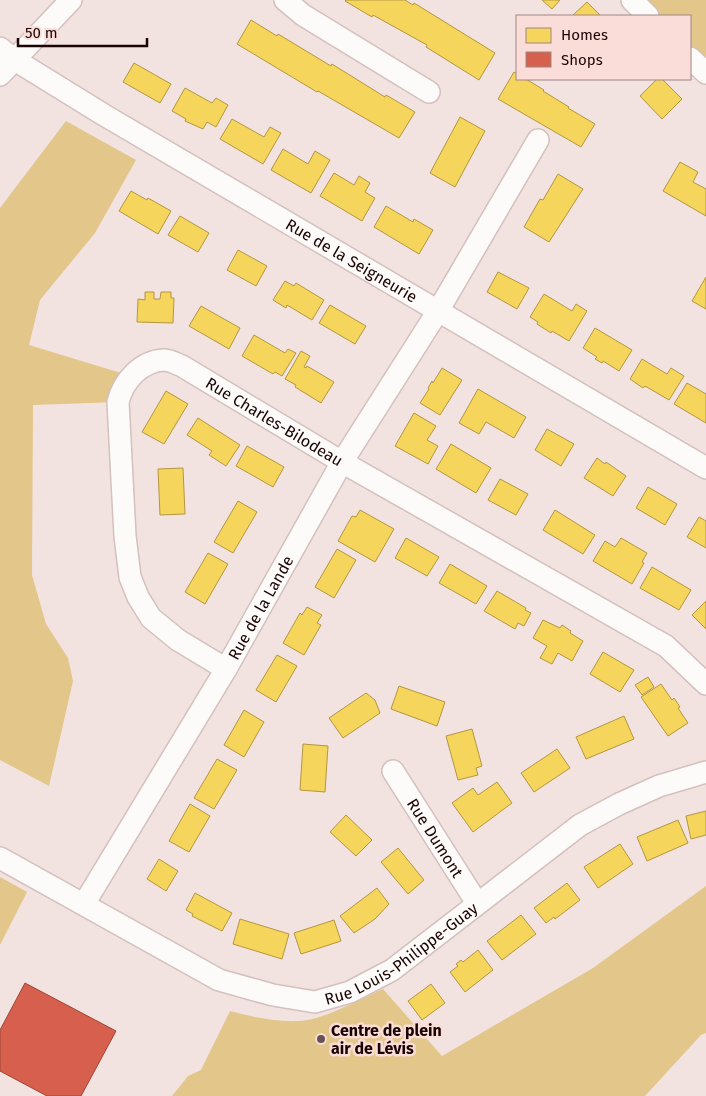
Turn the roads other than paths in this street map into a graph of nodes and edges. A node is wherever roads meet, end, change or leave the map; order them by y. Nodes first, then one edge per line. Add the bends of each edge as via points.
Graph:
1 (71, 0) edge
2 (285, 0) edge
3 (632, 0) edge
4 (647, 15) edge
5 (8, 54) edge
6 (691, 59) edge
7 (706, 73) edge
8 (0, 75) edge
9 (429, 92) dead end
10 (538, 140) dead end
11 (438, 311) junction
12 (342, 462) junction
13 (706, 468) edge
14 (226, 669) junction
15 (706, 684) edge
16 (393, 771) dead end
17 (706, 772) edge
18 (0, 858) edge
19 (477, 903) junction
20 (84, 904) junction

1 - 5 street
2 - 9 street via 303,15
3 - 4 street
5 - 8 street
5 - 11 street, Rue de la Seigneurie via 104,115
6 - 7 street
10 - 11 street, Rue de la Lande
11 - 12 street, Rue de la Lande
11 - 13 street, Rue de la Seigneurie
12 - 14 street, Rue de la Lande
12 - 14 street, Rue Charles-Bilodeau via 182,366 166,360 139,369 120,393 125,536 130,577 151,618 178,640
12 - 15 street, Rue Charles-Bilodeau via 666,646
14 - 20 street, Rue de la Lande
16 - 19 street, Rue Dumont
17 - 19 street, Rue Louis-Philippe-Guay via 659,786 580,825
18 - 20 street, Rue Louis-Philippe-Guay
19 - 20 street, Rue Louis-Philippe-Guay via 392,970 350,992 315,1002 273,995 219,980

